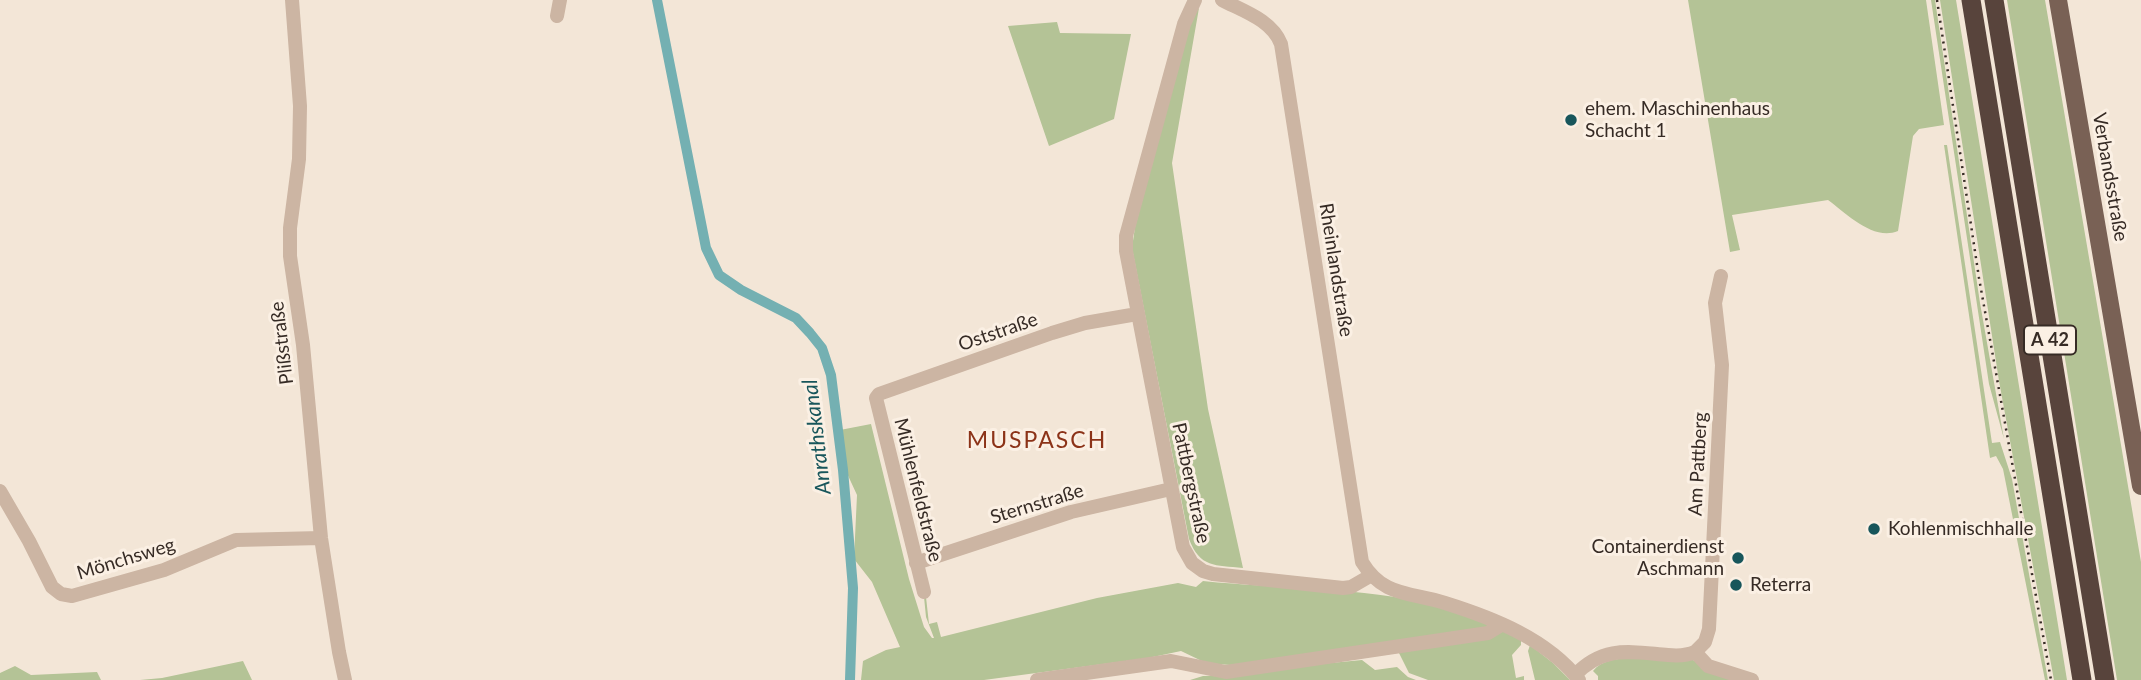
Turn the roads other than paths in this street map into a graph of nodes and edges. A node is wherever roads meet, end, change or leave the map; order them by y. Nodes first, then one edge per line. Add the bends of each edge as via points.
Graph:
1 (292, 0) edge
2 (560, 0) edge
3 (1195, 0) edge
4 (1222, 0) edge
5 (1972, 0) edge
6 (1994, 0) edge
7 (2058, 0) edge
8 (557, 16) dead end
9 (1721, 276) dead end
10 (1137, 314) junction
11 (876, 398) joint
12 (2141, 486) edge
13 (1171, 489) junction
14 (0, 491) edge
15 (321, 538) junction
16 (916, 563) junction
17 (1370, 576) junction
18 (924, 592) dead end
19 (1501, 625) junction
20 (1695, 652) junction
21 (1577, 677) edge
22 (345, 680) edge
23 (1037, 680) edge
24 (1752, 680) edge
25 (2082, 680) edge
26 (2105, 680) edge

1 - 15 street, Plißstraße via 300,106 290,256
2 - 8 street
3 - 10 street, Pattbergstraße via 1126,236
4 - 17 street, Rheinlandstraße via 1270,26 1280,44 1359,547
5 - 25 highway, A 42
6 - 26 highway, A 42
7 - 12 main road, Verbandsstraße
9 - 20 street, Am Pattberg via 1715,303 1722,365 1709,629
10 - 11 street, Oststraße via 1052,333
10 - 13 street, Pattbergstraße
11 - 16 street, Mühlenfeldstraße
13 - 16 street, Sternstraße via 1071,512
13 - 17 street, Pattbergstraße via 1186,555 1203,571 1343,588
14 - 15 street, Mönchsweg via 52,587 72,596 164,570 236,540
15 - 22 street, Plißstraße
16 - 18 street, Mühlenfeldstraße
17 - 19 street via 1395,591 1443,602
19 - 21 street via 1550,651
19 - 23 street via 1488,633 1226,672 1171,661
20 - 21 street via 1678,656 1608,653 1591,660
20 - 24 street via 1708,666

